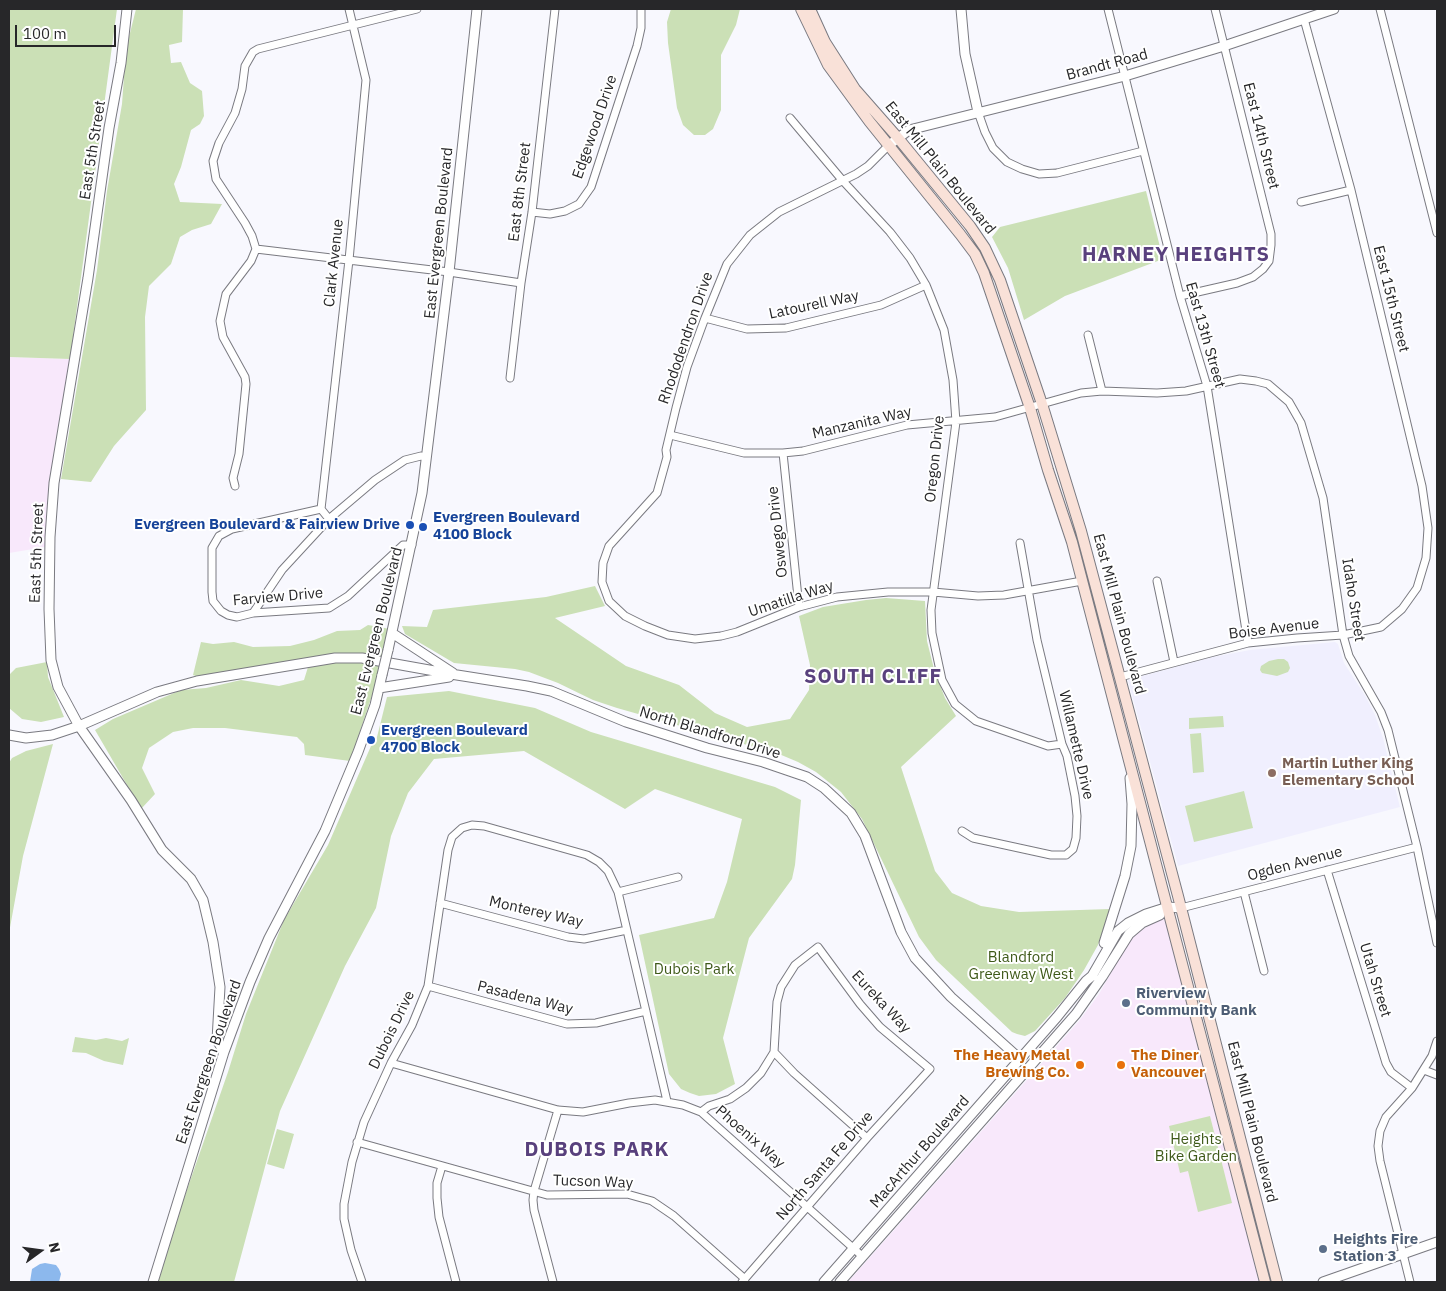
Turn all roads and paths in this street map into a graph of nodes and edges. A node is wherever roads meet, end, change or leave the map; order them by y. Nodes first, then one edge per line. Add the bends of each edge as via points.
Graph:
1 (128, 9) edge
2 (349, 9) edge
3 (418, 9) edge
4 (477, 9) edge
5 (555, 9) edge
6 (641, 9) edge
7 (801, 9) edge
8 (810, 9) edge
9 (961, 9) edge
10 (1108, 9) edge
11 (1214, 9) edge
12 (1334, 9) edge
13 (1380, 9) edge
14 (1304, 19) junction
15 (354, 26) junction
16 (1224, 46) junction
17 (1126, 76) junction
18 (978, 112) junction
19 (790, 118) dead end
20 (898, 138) junction
21 (889, 146) junction
22 (1143, 151) junction
23 (843, 181) junction
24 (1351, 190) junction
25 (1301, 202) dead end
26 (532, 212) junction
27 (1437, 233) edge
28 (256, 249) junction
29 (349, 260) junction
30 (449, 272) junction
31 (521, 283) junction
32 (926, 285) junction
33 (1180, 296) junction
34 (704, 318) junction
35 (1088, 335) dead end
36 (510, 378) dead end
37 (1207, 386) junction
38 (1102, 391) junction
39 (1042, 404) junction
40 (1030, 408) junction
41 (956, 422) junction
42 (670, 435) junction
43 (783, 453) junction
44 (426, 456) junction
45 (235, 486) dead end
46 (321, 509) junction
47 (329, 519) junction
48 (1020, 543) dead end
49 (412, 545) junction
50 (1157, 581) dead end
51 (1082, 582) junction
52 (1417, 588) joint
53 (933, 592) junction
54 (1028, 592) junction
55 (609, 601) joint
56 (799, 607) junction
57 (252, 613) junction
58 (392, 634) junction
59 (1343, 635) junction
60 (1248, 643) junction
61 (1174, 662) junction
62 (457, 676) junction
63 (1120, 676) junction
64 (379, 688) junction
65 (79, 726) junction
66 (9, 735) edge
67 (1062, 744) junction
68 (1128, 755) junction
69 (962, 831) dead end
70 (1416, 847) junction
71 (1326, 870) junction
72 (678, 877) dead end
73 (618, 892) junction
74 (1244, 892) junction
75 (440, 903) junction
76 (1181, 908) junction
77 (1169, 910) junction
78 (627, 930) junction
79 (1437, 943) edge
80 (1264, 971) dead end
81 (1086, 981) junction
82 (428, 986) junction
83 (646, 1011) junction
84 (1437, 1041) edge
85 (224, 1052) junction
86 (774, 1052) junction
87 (1435, 1057) edge
88 (1020, 1059) junction
89 (391, 1063) junction
90 (930, 1070) joint
91 (1424, 1070) junction
92 (1437, 1075) edge
93 (1412, 1088) junction
94 (1216, 1092) junction
95 (667, 1101) junction
96 (558, 1110) junction
97 (701, 1112) junction
98 (867, 1138) junction
99 (357, 1142) junction
100 (1242, 1146) junction
101 (1234, 1162) junction
102 (442, 1166) junction
103 (534, 1191) junction
104 (808, 1207) junction
105 (1263, 1225) junction
106 (1437, 1242) edge
107 (854, 1249) junction
108 (1403, 1254) junction
109 (862, 1256) junction
110 (743, 1281) edge
111 (153, 1282) edge
112 (362, 1282) edge
113 (456, 1282) edge
114 (553, 1282) edge
115 (824, 1282) edge
116 (840, 1282) edge
117 (1265, 1282) edge
118 (1277, 1282) edge
119 (1323, 1282) edge
120 (1410, 1282) edge

1 - 65 street, East 5th Street via 52,509 51,660 58,687
2 - 15 street, Clark Avenue
3 - 15 street
4 - 30 street, East Evergreen Boulevard
5 - 26 street, East 8th Street
6 - 26 street, Edgewood Drive via 637,46 590,187 579,204 565,211 550,214
7 - 21 main road, East Mill Plain Boulevard via 828,65
8 - 20 main road, East Mill Plain Boulevard via 838,65
9 - 18 street via 965,54
10 - 17 street, East 13th Street
11 - 16 street, East 14th Street
12 - 14 street, Brandt Road
13 - 27 street
14 - 16 street, Brandt Road
14 - 24 street, East 15th Street
15 - 28 street via 258,49 245,66 235,113 213,161 220,187 252,236
15 - 29 street, Clark Avenue via 366,80
16 - 17 street, Brandt Road
16 - 33 street, East 14th Street via 1271,234 1269,261 1253,277
17 - 18 street, Brandt Road
17 - 22 street, East 13th Street
18 - 20 street, Brandt Road via 909,130
18 - 22 street via 993,148 1007,162 1039,174 1057,173
19 - 23 street, Oregon Drive
20 - 21 street, Brandt Road
20 - 39 main road, East Mill Plain Boulevard via 985,248 1000,280
21 - 23 street, Rhododendron Drive via 868,166
21 - 40 main road, East Mill Plain Boulevard via 975,254
22 - 33 street, East 13th Street
23 - 32 street, Oregon Drive via 890,232
23 - 34 street, Rhododendron Drive via 779,212 750,235 727,264
24 - 25 street
24 - 52 street, East 15th Street via 1422,486 1428,528 1426,558
26 - 31 street, East 8th Street
28 - 29 street
28 - 45 street via 226,294 220,321 223,337 246,384 239,454 233,478
29 - 30 street
29 - 46 street, Clark Avenue
30 - 31 street
30 - 44 street, East Evergreen Boulevard
31 - 36 street, East 8th Street
32 - 34 street, Latourell Way via 881,304 786,328 747,330
32 - 41 street, Oregon Drive via 944,330
33 - 37 street, East 13th Street
34 - 42 street, Rhododendron Drive via 687,367
35 - 38 street
37 - 38 street, Manzanita Way via 1157,393
37 - 59 street, Idaho Street via 1240,380 1268,384 1289,402 1301,423 1323,498
37 - 60 street, East 13th Street
38 - 39 street, Manzanita Way
39 - 40 street, Manzanita Way
39 - 63 main road, East Mill Plain Boulevard
40 - 41 street, Manzanita Way via 995,418
40 - 51 main road, East Mill Plain Boulevard
41 - 43 street, Manzanita Way via 907,425
41 - 53 street, Oregon Drive
42 - 43 street, Manzanita Way via 744,453
42 - 55 street, Rhododendron Drive via 657,493 609,546 603,563 602,582
43 - 56 street, Oswego Drive
44 - 47 street via 405,460 375,480
44 - 49 street, East Evergreen Boulevard
46 - 47 street
46 - 57 street, Farview Drive via 232,529 214,542 213,601 228,616
47 - 57 street via 282,570
48 - 54 street, Willamette Drive
49 - 57 street, Farview Drive via 403,545 348,596 329,608
49 - 58 street, East Evergreen Boulevard
50 - 61 street
51 - 54 street, Umatilla Way
51 - 68 main road, East Mill Plain Boulevard
52 - 59 street, Boise Avenue via 1402,609 1381,627
53 - 54 street, Umatilla Way via 978,596
53 - 56 street, Umatilla Way via 863,594
53 - 67 street, Oregon Drive via 932,633 936,654 942,680 955,704 976,721 1048,746
54 - 67 street, Willamette Drive
55 - 56 street, Umatilla Way via 625,616 645,626 668,635 695,639 737,632
58 - 62 street
58 - 64 street, East Evergreen Boulevard, bridge
59 - 60 street, Boise Avenue
59 - 70 street, Idaho Street via 1348,656 1388,730
60 - 61 street, Boise Avenue
61 - 63 street, Boise Avenue
62 - 64 street
62 - 65 street, North Blandford Drive via 362,658 335,658 178,686
62 - 88 street, North Blandford Drive via 550,691 626,722 807,777 824,788 851,813 865,836 901,932 915,958 950,997
63 - 76 main road, East Mill Plain Boulevard
64 - 85 street, East Evergreen Boulevard via 358,752 325,831 269,938
65 - 66 street, North Blandford Drive via 37,738
65 - 85 street, East 5th Street via 162,850 191,880 203,900 220,988 217,1040
67 - 69 street, Willamette Drive via 1077,816 1073,850 1066,855 1051,855 973,838
68 - 77 main road, East Mill Plain Boulevard
68 - 81 street via 1132,804 1125,876 1106,940
70 - 71 street, Ogden Avenue
70 - 79 street, Idaho Street
71 - 74 street, Ogden Avenue
71 - 93 street, Utah Street via 1386,1063 1390,1072
72 - 73 street
73 - 75 street, Dubois Drive via 608,870 588,855 472,825 462,828 452,837
73 - 78 street
74 - 76 street, Ogden Avenue
74 - 80 street
75 - 78 street, Monterey Way via 568,937 584,939
75 - 82 street, Dubois Drive
76 - 77 street, MacArthur Boulevard
76 - 100 main road, East Mill Plain Boulevard
77 - 81 street, MacArthur Boulevard via 1134,920 1118,931
77 - 94 main road, East Mill Plain Boulevard
77 - 109 street, MacArthur Boulevard via 1129,934 1076,1014
78 - 83 street
81 - 88 street, MacArthur Boulevard
82 - 83 street, Pasadena Way via 567,1024 596,1023
82 - 89 street, Dubois Drive
83 - 95 street
84 - 87 street
85 - 111 street, East Evergreen Boulevard
86 - 90 street, Eureka Way via 781,987 795,965 818,948 880,1027
86 - 97 street via 761,1073 746,1088
86 - 98 street
87 - 91 street
88 - 107 street, MacArthur Boulevard
89 - 96 street, Phoenix Way
89 - 99 street, Dubois Drive
90 - 98 street, North Santa Fe Drive
91 - 92 street
91 - 93 street
93 - 108 street via 1386,1117 1378,1146
94 - 100 main road via 1222,1093 1234,1134
94 - 101 main road, East Mill Plain Boulevard
95 - 96 street, Phoenix Way via 641,1101 583,1112
95 - 97 street, Phoenix Way
96 - 103 street
97 - 104 street, Phoenix Way
98 - 104 street, North Santa Fe Drive
99 - 102 street, Tucson Way
99 - 112 street, Dubois Drive via 344,1219
100 - 105 main road, East Mill Plain Boulevard
101 - 105 main road via 1242,1166 1254,1214
101 - 117 main road, East Mill Plain Boulevard
102 - 103 street, Tucson Way
102 - 113 street via 437,1183 439,1216
103 - 110 street, Tucson Way via 561,1196 627,1194 652,1201 674,1216
103 - 114 street via 534,1210
104 - 107 street, Phoenix Way
104 - 110 street, North Santa Fe Drive
105 - 118 main road, East Mill Plain Boulevard
106 - 108 street
107 - 109 street, Phoenix Way
107 - 115 street, MacArthur Boulevard
108 - 119 street
108 - 120 street
109 - 116 street, MacArthur Boulevard

